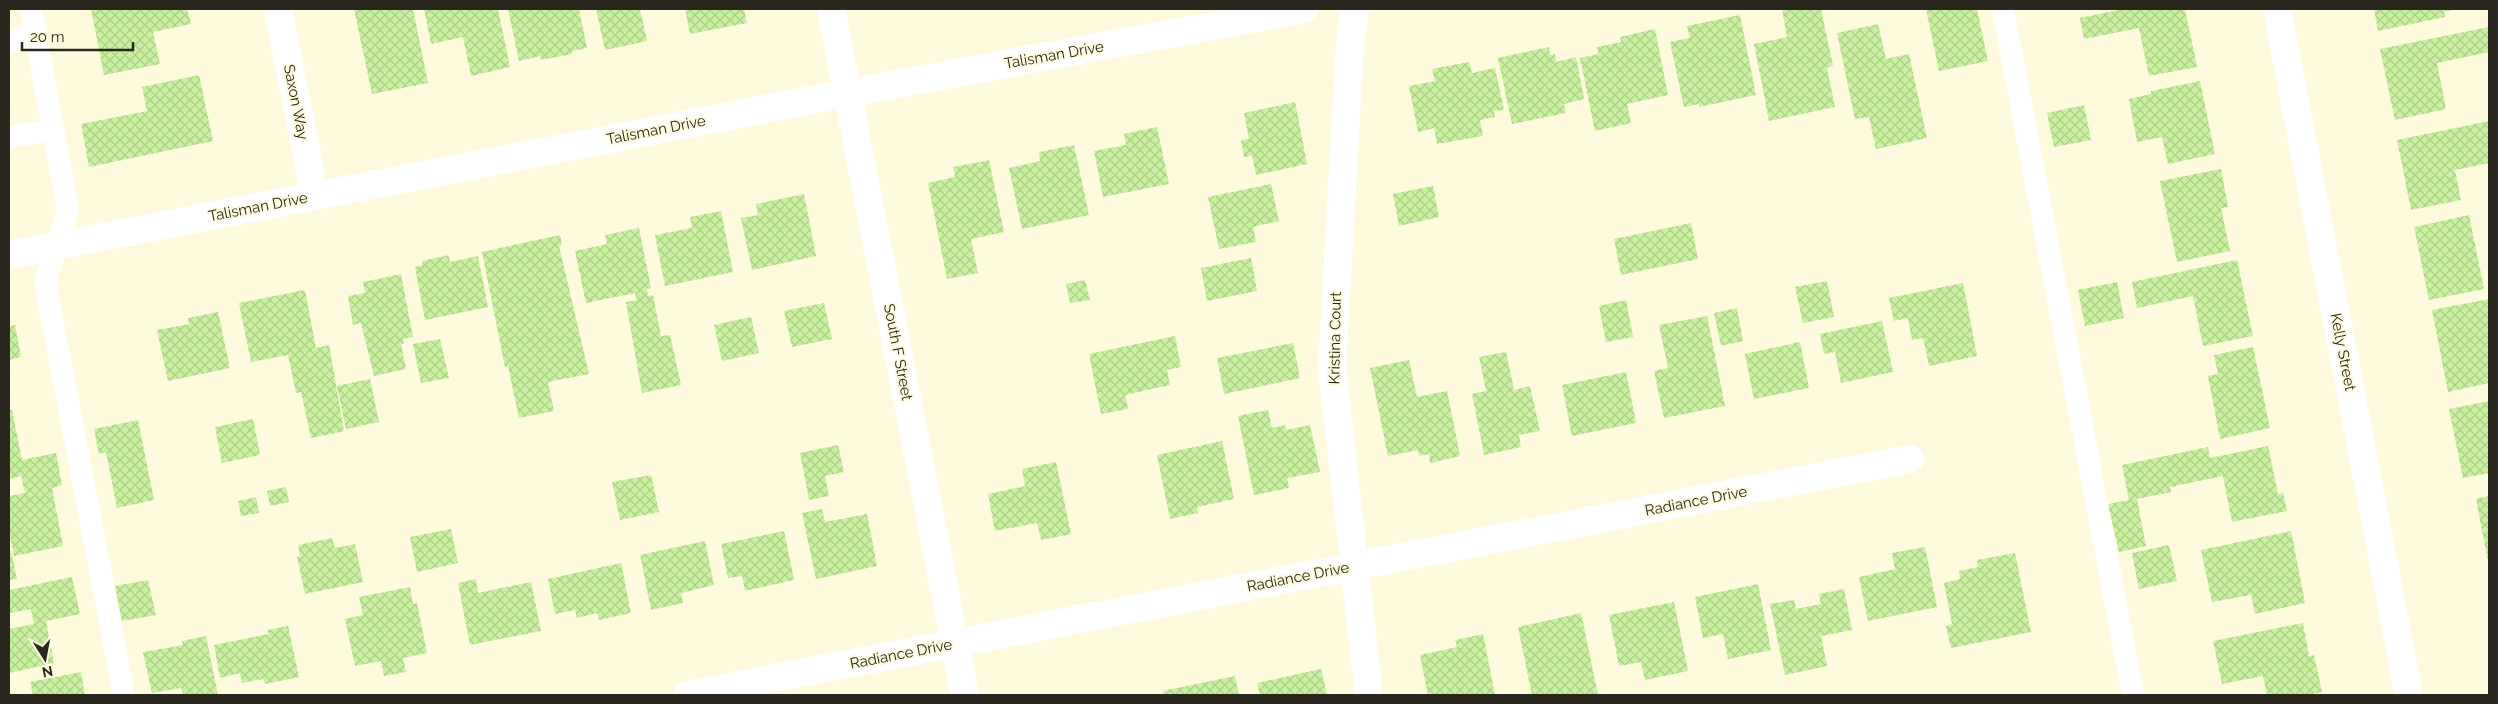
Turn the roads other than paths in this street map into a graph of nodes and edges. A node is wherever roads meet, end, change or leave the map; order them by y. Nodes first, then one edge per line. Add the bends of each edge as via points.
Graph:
1 (31, 9) edge
2 (278, 9) edge
3 (831, 9) edge
4 (1304, 9) edge
5 (1355, 9) edge
6 (2002, 9) edge
7 (2277, 9) edge
8 (36, 35) junction
9 (9, 41) edge
10 (848, 93) junction
11 (53, 130) junction
12 (9, 137) edge
13 (315, 196) junction
14 (56, 246) junction
15 (9, 255) edge
16 (1910, 459) dead end
17 (1353, 567) junction
18 (955, 644) junction
19 (124, 695) edge
20 (686, 695) edge
21 (965, 695) edge
22 (1369, 695) edge
23 (2132, 695) edge
24 (2409, 695) edge

1 - 8 lane
2 - 13 street, Saxon Way
3 - 10 street, South F Street
4 - 10 street, Talisman Drive
5 - 17 street, Kristina Court via 1350,43 1332,368
6 - 23 lane
7 - 24 street, Kelly Street
8 - 9 lane
8 - 11 lane
10 - 13 street, Talisman Drive
10 - 18 street, South F Street
11 - 12 lane
11 - 14 lane via 68,210
13 - 14 street, Talisman Drive
14 - 15 street, Talisman Drive
14 - 19 lane via 45,282
16 - 17 street, Radiance Drive
17 - 18 street, Radiance Drive
17 - 22 street, Kristina Court
18 - 20 street, Radiance Drive
18 - 21 street, South F Street

